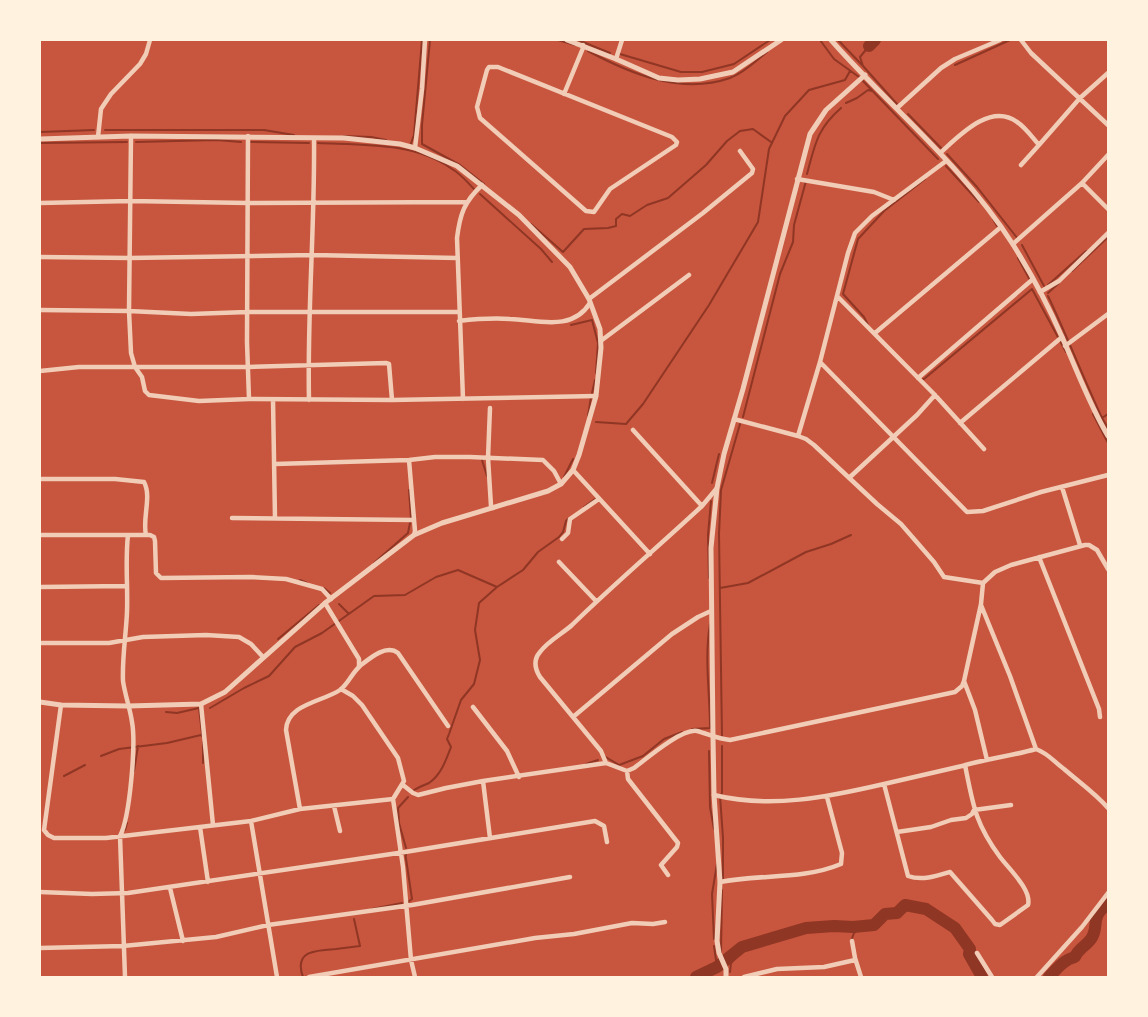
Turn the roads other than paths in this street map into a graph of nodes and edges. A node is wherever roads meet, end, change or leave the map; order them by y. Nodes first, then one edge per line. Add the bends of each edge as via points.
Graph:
1 (150, 40) edge
2 (424, 40) edge
3 (566, 40) edge
4 (622, 40) edge
5 (781, 40) edge
6 (831, 40) edge
7 (1000, 40) edge
8 (1021, 40) edge
9 (583, 45) junction
10 (616, 59) junction
11 (1108, 73) edge
12 (865, 75) junction
13 (564, 94) junction
14 (1080, 98) junction
15 (897, 108) junction
16 (1108, 125) edge
17 (131, 136) junction
18 (248, 136) junction
19 (98, 137) junction
20 (40, 139) edge
21 (314, 139) junction
22 (1039, 144) junction
23 (415, 148) junction
24 (740, 152) dead end
25 (940, 154) junction
26 (1108, 154) edge
27 (946, 161) junction
28 (1021, 165) dead end
29 (797, 179) junction
30 (1082, 183) junction
31 (482, 185) junction
32 (894, 200) junction
33 (130, 201) junction
34 (315, 202) junction
35 (467, 202) junction
36 (40, 203) edge
37 (248, 203) junction
38 (1108, 209) edge
39 (1001, 227) junction
40 (1108, 233) edge
41 (1012, 244) junction
42 (313, 254) junction
43 (248, 256) junction
44 (40, 257) edge
45 (130, 258) junction
46 (457, 258) junction
47 (689, 275) dead end
48 (1033, 279) junction
49 (1040, 292) junction
50 (836, 296) junction
51 (589, 301) junction
52 (40, 310) edge
53 (129, 311) junction
54 (247, 312) junction
55 (310, 312) junction
56 (459, 312) junction
57 (1108, 314) edge
58 (459, 321) junction
59 (875, 333) junction
60 (1062, 338) junction
61 (602, 340) junction
62 (1065, 346) junction
63 (820, 362) junction
64 (308, 364) junction
65 (135, 367) junction
66 (248, 367) junction
67 (40, 371) edge
68 (918, 378) junction
69 (935, 395) junction
70 (596, 396) junction
71 (249, 399) junction
72 (463, 399) junction
73 (273, 400) junction
74 (310, 400) junction
75 (392, 400) junction
76 (490, 408) dead end
77 (734, 419) junction
78 (960, 423) junction
79 (633, 430) dead end
80 (798, 436) junction
81 (1108, 436) edge
82 (893, 438) junction
83 (984, 449) dead end
84 (488, 458) junction
85 (409, 460) junction
86 (275, 464) junction
87 (573, 470) junction
88 (1108, 475) edge
89 (849, 478) junction
90 (40, 479) edge
91 (562, 484) junction
92 (1062, 487) junction
93 (717, 488) junction
94 (599, 499) junction
95 (702, 506) junction
96 (493, 508) junction
97 (232, 518) dead end
98 (275, 518) junction
99 (414, 520) junction
100 (414, 534) junction
101 (40, 535) edge
102 (128, 535) junction
103 (146, 535) junction
104 (562, 539) dead end
105 (1080, 545) junction
106 (650, 554) junction
107 (1040, 557) junction
108 (559, 562) dead end
109 (1108, 570) edge
110 (983, 583) junction
111 (126, 586) junction
112 (40, 587) edge
113 (331, 599) junction
114 (596, 600) junction
115 (325, 603) junction
116 (980, 604) junction
117 (711, 611) junction
118 (124, 640) junction
119 (40, 642) edge
120 (263, 658) junction
121 (360, 666) junction
122 (964, 681) junction
123 (341, 689) junction
124 (40, 702) edge
125 (201, 704) junction
126 (61, 705) junction
127 (128, 706) junction
128 (473, 707) dead end
129 (574, 717) junction
130 (1100, 717) dead end
131 (448, 726) dead end
132 (712, 737) junction
133 (1036, 749) junction
134 (987, 760) junction
135 (606, 762) junction
136 (965, 765) junction
137 (627, 771) junction
138 (520, 777) junction
139 (483, 781) junction
140 (884, 784) junction
141 (403, 785) junction
142 (714, 794) junction
143 (827, 797) junction
144 (393, 800) junction
145 (1011, 805) dead end
146 (334, 806) junction
147 (1108, 808) edge
148 (300, 809) junction
149 (974, 810) junction
150 (251, 821) junction
151 (213, 826) junction
152 (200, 827) junction
153 (42, 830) edge
154 (340, 831) dead end
155 (896, 832) junction
156 (120, 836) junction
157 (490, 838) junction
158 (607, 842) dead end
159 (401, 852) junction
160 (260, 874) junction
161 (668, 875) dead end
162 (570, 876) dead end
163 (208, 882) junction
164 (720, 882) junction
165 (170, 888) junction
166 (40, 892) edge
167 (1108, 893) edge
168 (121, 894) junction
169 (406, 905) junction
170 (666, 922) dead end
171 (268, 925) junction
172 (182, 941) junction
173 (852, 941) dead end
174 (123, 946) junction
175 (40, 948) edge
176 (977, 953) dead end
177 (411, 960) junction
178 (856, 960) junction
179 (338, 975) edge
180 (125, 977) edge
181 (277, 977) edge
182 (309, 977) edge
183 (415, 977) edge
184 (726, 977) edge
185 (744, 977) edge
186 (861, 977) edge
187 (992, 977) edge
188 (1037, 977) edge

1 - 19 street via 140,64 101,109
2 - 23 street
3 - 9 street
4 - 10 street
5 - 10 street via 733,72 700,79 658,78
6 - 12 street
7 - 15 street via 941,68
8 - 14 street
9 - 10 street
9 - 13 street
11 - 14 street
12 - 15 street
12 - 29 street via 826,110 810,134
13 - 13 street via 672,138 676,145 610,190 594,212 586,211 480,118 477,111 486,70 494,66
14 - 16 street
14 - 22 street
15 - 25 street
17 - 18 street
17 - 19 street
17 - 33 street
18 - 21 street
18 - 37 street
19 - 20 street
21 - 23 street via 344,138
21 - 34 street
22 - 25 street via 1017,121 1004,117 990,118 971,126
22 - 28 street
23 - 31 street via 449,162
24 - 51 street via 754,169 752,173
25 - 27 street
26 - 30 street
27 - 32 street
27 - 39 street
29 - 32 street via 874,192
29 - 77 street
30 - 38 street
30 - 41 street
31 - 35 street
31 - 51 street via 519,215 570,267
32 - 50 street via 856,232
33 - 36 street
33 - 37 street
33 - 45 street
34 - 35 street
34 - 37 street
34 - 42 street
35 - 46 street via 459,222
37 - 43 street
39 - 41 street
39 - 59 street
40 - 49 street via 1059,281
41 - 48 street
42 - 43 street
42 - 46 street
42 - 55 street
43 - 45 street
43 - 54 street
44 - 45 street
45 - 53 street
46 - 56 street
47 - 61 street
48 - 49 street
48 - 68 street
49 - 60 street
50 - 59 street
50 - 63 street
51 - 58 street via 584,312 571,320 498,318
51 - 61 street
52 - 53 street
53 - 54 street
53 - 65 street
54 - 55 street
54 - 66 street
55 - 56 street
55 - 64 street
56 - 58 street
57 - 62 street
58 - 72 street
59 - 68 street
60 - 62 street
60 - 78 street
61 - 70 street
62 - 81 street
63 - 80 street
63 - 82 street
64 - 66 street
64 - 74 street
64 - 75 street via 389,364
65 - 66 street
65 - 67 street
65 - 71 street via 142,377 145,391 152,397 200,401
66 - 71 street
68 - 69 street
69 - 78 street
69 - 82 street
70 - 72 street
70 - 87 street
71 - 73 street
72 - 75 street
73 - 74 street
73 - 86 street
74 - 75 street
76 - 84 street
77 - 80 street
77 - 93 street
78 - 83 street
79 - 95 street
80 - 89 street via 814,445
82 - 89 street
82 - 92 street via 967,512 983,511
84 - 85 street
84 - 91 street via 543,460
84 - 96 street
85 - 86 street
85 - 99 street
86 - 98 street
87 - 91 street
87 - 94 street
88 - 92 street
89 - 110 street via 908,532 944,577
90 - 103 street via 144,482 147,488
91 - 96 street
92 - 105 street
93 - 95 street
93 - 117 street via 711,548
94 - 104 street via 570,520 568,533
94 - 106 street
95 - 106 street
96 - 100 street
97 - 98 street
98 - 99 street
99 - 100 street
100 - 113 street
101 - 102 street
102 - 103 street
102 - 111 street
103 - 113 street via 155,539 156,573 161,578 286,579 322,589
105 - 107 street
105 - 109 street via 1098,550
106 - 114 street
107 - 110 street via 995,572
107 - 130 street via 1100,709
108 - 114 street
110 - 116 street
111 - 112 street
111 - 118 street
113 - 115 street
114 - 129 street via 536,658 540,677
115 - 120 street
115 - 121 street via 359,659
116 - 122 street
116 - 133 street
117 - 129 street via 672,634
117 - 132 street
118 - 119 street via 109,643
118 - 120 street via 206,635 239,637 251,644
118 - 127 street via 124,682
120 - 125 street via 225,692
121 - 123 street
121 - 131 street via 383,651 394,651
122 - 132 street via 959,690 950,694 744,738
122 - 134 street
123 - 141 street via 362,705 398,758
123 - 148 street via 296,711 288,719 286,730
124 - 126 street
125 - 127 street
125 - 151 street
126 - 127 street
126 - 153 street
127 - 156 street via 132,724 132,756 128,803
128 - 138 street via 507,752
129 - 135 street
132 - 137 street via 692,731 672,740
132 - 142 street
133 - 134 street
133 - 147 street via 1048,754
134 - 136 street
135 - 137 street
135 - 138 street
136 - 140 street
136 - 149 street
137 - 161 street via 628,779 678,843 661,865
138 - 139 street
139 - 141 street via 421,795 412,793
139 - 157 street
140 - 143 street
140 - 155 street
141 - 144 street
142 - 143 street via 760,800
142 - 164 street
143 - 164 street via 842,853 841,864 805,874
144 - 146 street
144 - 159 street
145 - 149 street
146 - 148 street
146 - 154 street
148 - 150 street
149 - 155 street via 966,818
149 - 155 street via 985,836 1029,898 1028,905 1000,925 995,924 950,872 932,877 908,876
150 - 151 street
150 - 160 street
151 - 152 street
152 - 156 street
152 - 163 street
153 - 156 street via 54,838
156 - 168 street
157 - 158 street via 595,821 604,826
157 - 159 street
159 - 160 street
159 - 169 street
160 - 163 street
160 - 171 street
162 - 169 street
163 - 165 street
164 - 184 street via 717,941
165 - 168 street
165 - 172 street
166 - 168 street
167 - 188 street
168 - 174 street
169 - 171 street
169 - 177 street
170 - 177 street via 632,923
171 - 172 street
171 - 181 street
172 - 174 street
173 - 178 street
174 - 175 street
174 - 180 street
176 - 187 street
177 - 179 street
177 - 183 street
178 - 185 street via 824,967 777,969
178 - 186 street
179 - 182 street

